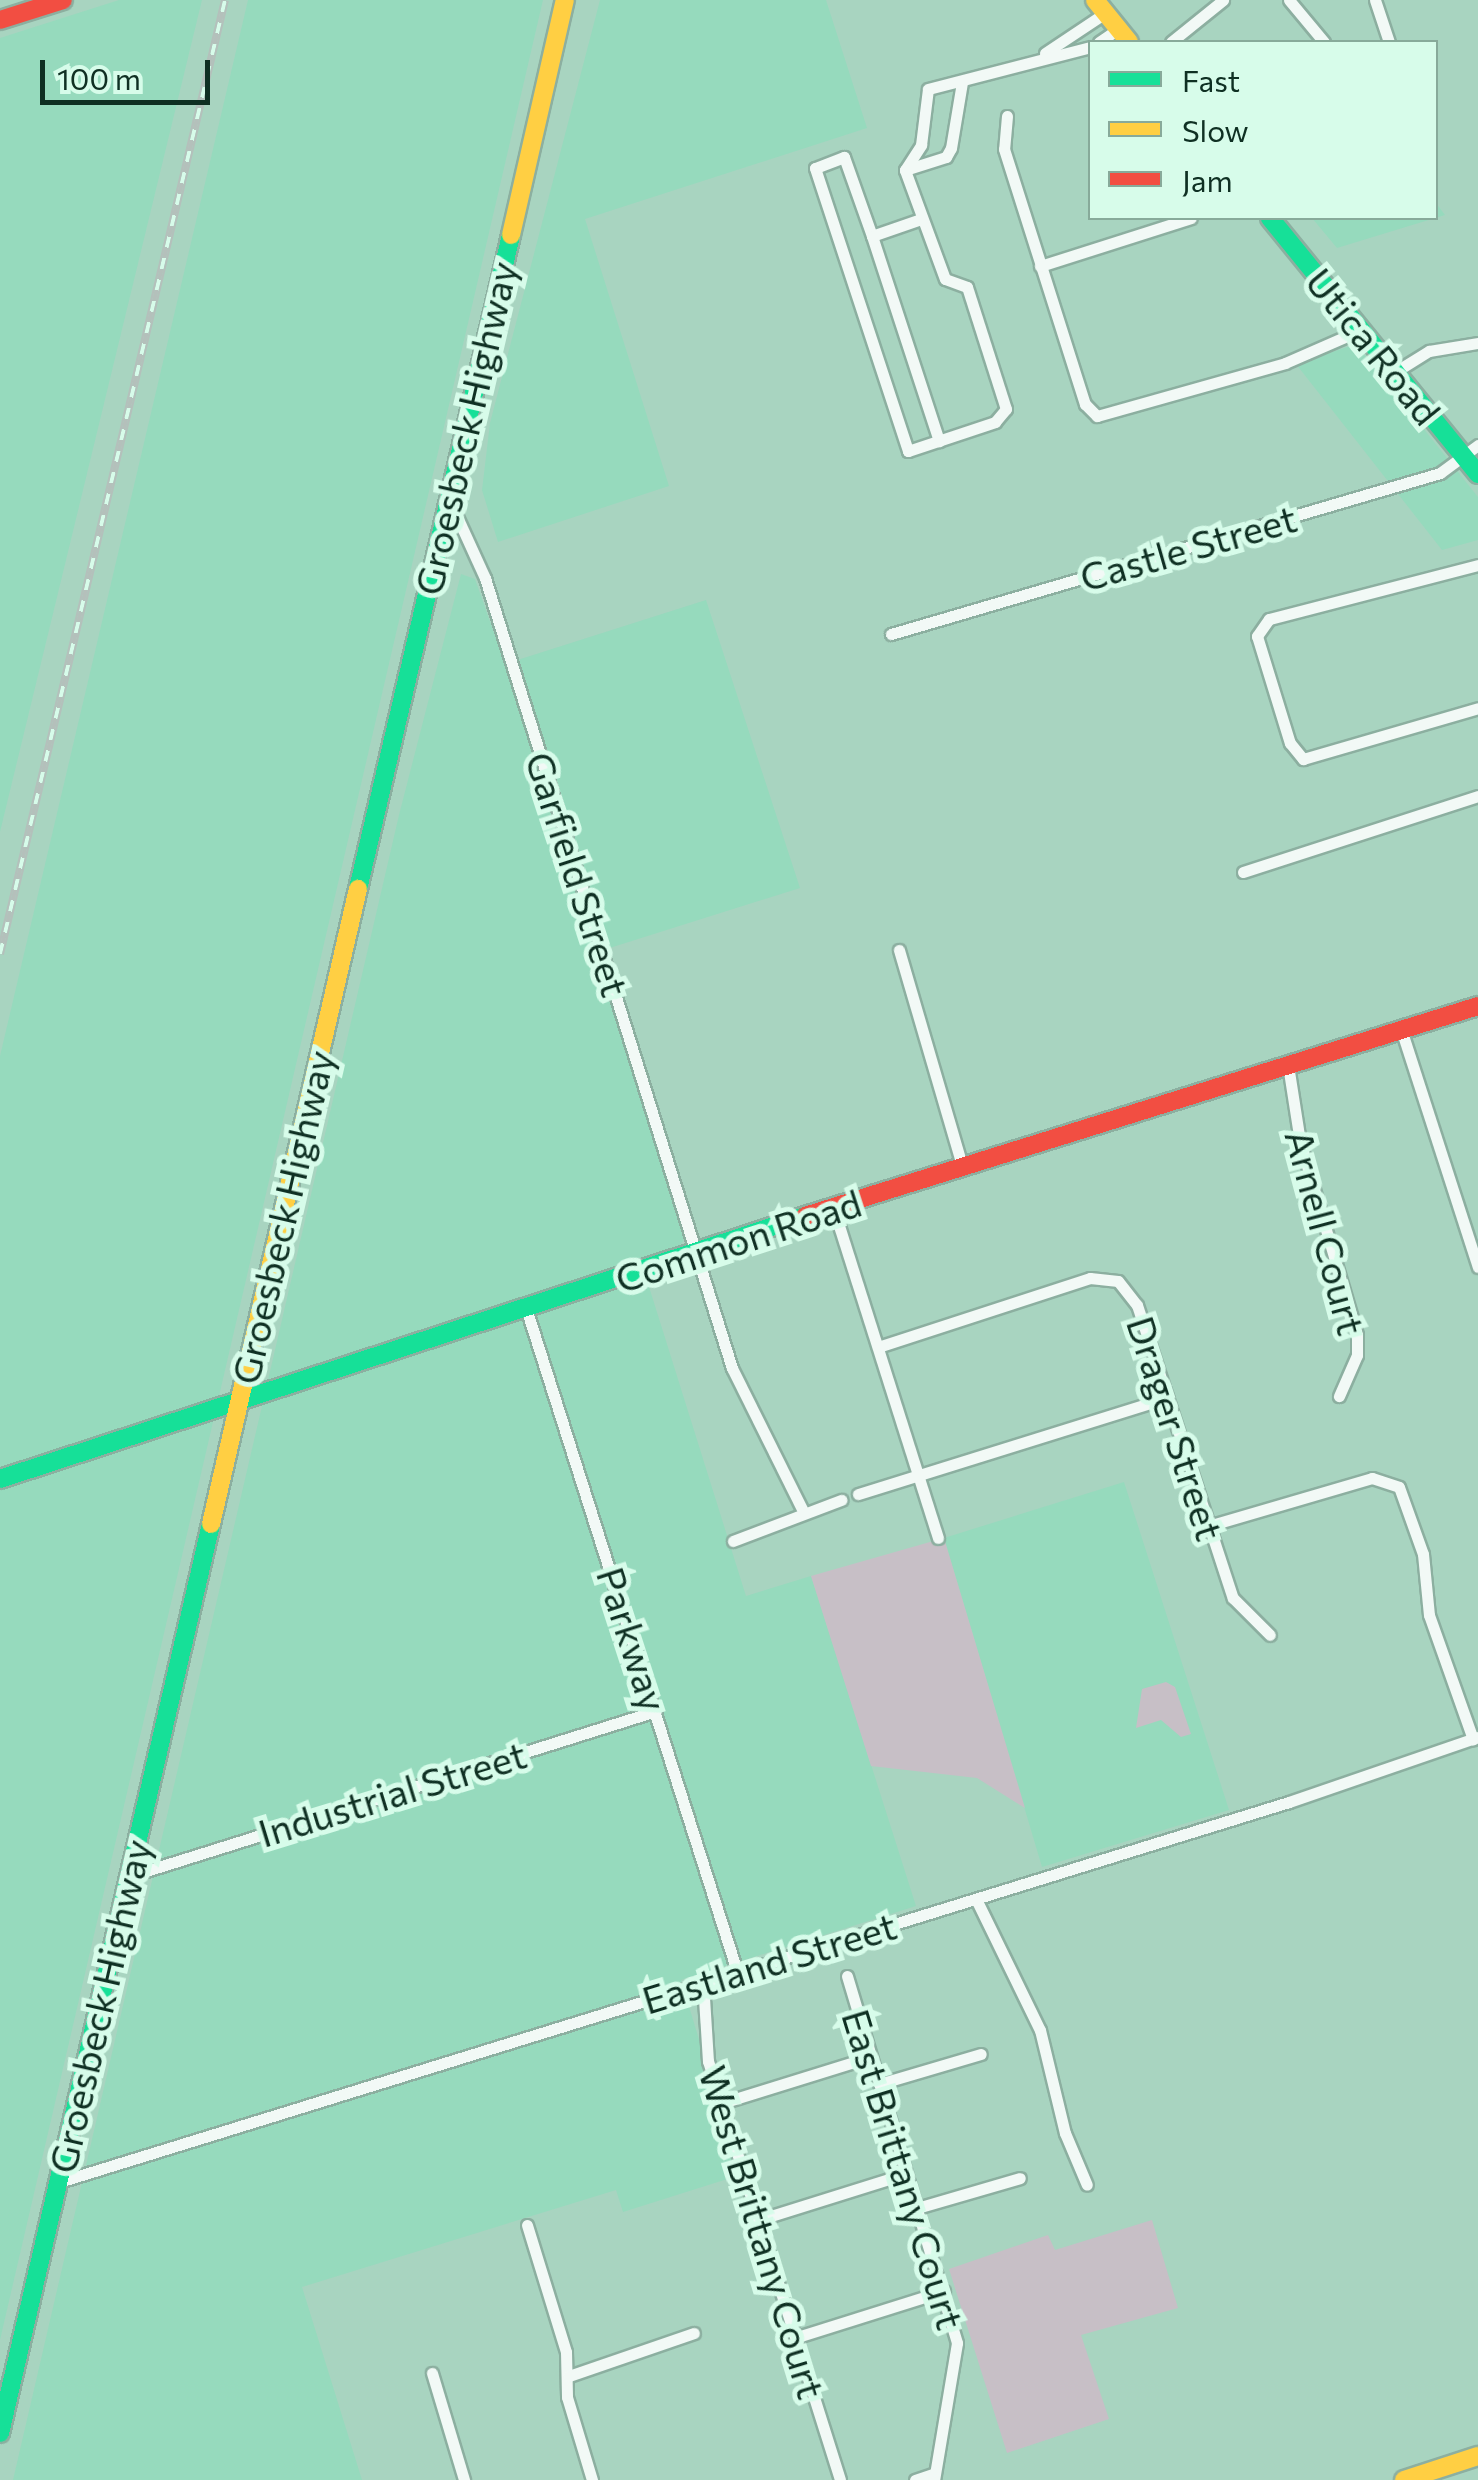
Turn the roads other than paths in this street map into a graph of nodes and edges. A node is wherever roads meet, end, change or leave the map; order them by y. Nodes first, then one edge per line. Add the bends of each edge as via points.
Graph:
1 (63, 0) edge
2 (564, 0) edge
3 (1223, 0) edge
4 (1289, 0) edge
5 (1375, 0) edge
6 (1100, 6) edge
7 (0, 20) edge
8 (1124, 36) edge
9 (1173, 40) edge
10 (1322, 40) edge
11 (1387, 40) edge
12 (1088, 47) edge
13 (1045, 54) junction
14 (962, 82) junction
15 (1007, 116) dead end
16 (906, 170) junction
17 (921, 219) junction
18 (1185, 220) edge
19 (1272, 220) edge
20 (872, 236) junction
21 (1040, 266) junction
22 (1361, 330) junction
23 (1478, 343) edge
24 (1395, 372) junction
25 (939, 441) junction
26 (1471, 450) edge
27 (1478, 474) edge
28 (448, 499) junction
29 (1478, 565) edge
30 (891, 634) dead end
31 (1478, 708) edge
32 (1478, 796) edge
33 (1243, 872) dead end
34 (899, 950) dead end
35 (1478, 1006) edge
36 (1401, 1029) junction
37 (1288, 1065) junction
38 (962, 1165) junction
39 (834, 1210) junction
40 (698, 1253) junction
41 (1478, 1267) edge
42 (526, 1308) junction
43 (878, 1347) junction
44 (1339, 1396) dead end
45 (1167, 1398) junction
46 (239, 1402) junction
47 (918, 1475) junction
48 (0, 1479) edge
49 (858, 1494) dead end
50 (841, 1500) dead end
51 (804, 1512) junction
52 (1208, 1526) junction
53 (938, 1538) dead end
54 (733, 1541) dead end
55 (1270, 1635) dead end
56 (656, 1712) junction
57 (1475, 1738) edge
58 (130, 1876) junction
59 (976, 1899) junction
60 (737, 1971) junction
61 (846, 1976) dead end
62 (702, 1982) junction
63 (980, 2054) dead end
64 (871, 2058) junction
65 (879, 2084) junction
66 (722, 2103) junction
67 (905, 2174) junction
68 (1020, 2178) dead end
69 (58, 2182) junction
70 (1086, 2185) dead end
71 (917, 2208) junction
72 (758, 2220) junction
73 (526, 2225) dead end
74 (944, 2291) junction
75 (694, 2333) dead end
76 (796, 2337) junction
77 (432, 2374) dead end
78 (569, 2376) junction
79 (0, 2434) edge
80 (1478, 2456) edge
81 (933, 2477) edge
82 (464, 2480) edge
83 (592, 2480) edge
84 (840, 2480) edge
85 (915, 2480) edge
86 (1405, 2480) edge

1 - 7 main road
2 - 28 main road, Groesbeck Highway
3 - 9 street
4 - 10 street
5 - 11 street
6 - 8 main road
6 - 13 street
12 - 13 street
13 - 14 street
14 - 16 street via 946,156
14 - 16 street via 928,88 921,145
15 - 21 street via 1004,150
16 - 17 street
17 - 20 street
17 - 25 street via 944,278 967,287 1006,409 996,422
18 - 21 street
19 - 22 main road, Utica Road
20 - 25 street
20 - 25 street via 844,157 815,168 908,451
21 - 22 street via 1085,404 1096,416 1285,364
22 - 24 main road, Utica Road
23 - 24 street via 1423,353
24 - 26 main road, Utica Road
26 - 27 main road, Utica Road
26 - 30 street, Castle Street via 1440,472
28 - 40 street, Garfield Street via 485,578
28 - 46 main road, Groesbeck Highway
29 - 31 street via 1269,620 1258,636 1290,743 1303,759
32 - 33 street
34 - 38 street
35 - 36 main road, Common Road
36 - 37 main road, Common Road
36 - 41 street
37 - 38 main road, Common Road
37 - 44 street, Arnell Court via 1300,1142 1357,1336 1357,1356
38 - 39 main road, Common Road
39 - 40 main road, Common Road
39 - 43 street
40 - 42 main road, Common Road
40 - 51 street, Garfield Street via 732,1368
42 - 46 main road, Common Road
42 - 56 street, Parkway
43 - 45 street, Drager Street via 1090,1278 1109,1278 1126,1287 1137,1305
43 - 47 street
45 - 47 street
45 - 52 street, Drager Street
46 - 48 main road, Common Road
46 - 58 main road, Groesbeck Highway
47 - 49 street
47 - 53 street
50 - 51 street
51 - 54 street
52 - 55 street, Drager Street via 1233,1598
52 - 57 street via 1372,1478 1398,1487 1423,1554 1428,1615
56 - 58 street, Industrial Street
56 - 60 street, Parkway
57 - 59 street, Eastland Street
58 - 69 main road, Groesbeck Highway
59 - 60 street, Eastland Street
59 - 70 street via 1040,2030 1065,2133
60 - 62 street, Eastland Street
61 - 64 street, East Brittany Court
62 - 66 street, West Brittany Court via 702,2039
62 - 69 street, Eastland Street
63 - 65 street
64 - 65 street, East Brittany Court
64 - 66 street
65 - 67 street, East Brittany Court
66 - 72 street, West Brittany Court
67 - 71 street, East Brittany Court
67 - 72 street
68 - 71 street
69 - 79 main road, Groesbeck Highway
71 - 74 street, East Brittany Court
72 - 76 street, West Brittany Court
73 - 78 street
74 - 76 street
74 - 81 street, East Brittany Court via 957,2343
75 - 78 street
76 - 84 street, West Brittany Court
77 - 82 street
78 - 83 street via 566,2397
80 - 86 main road
81 - 85 street

